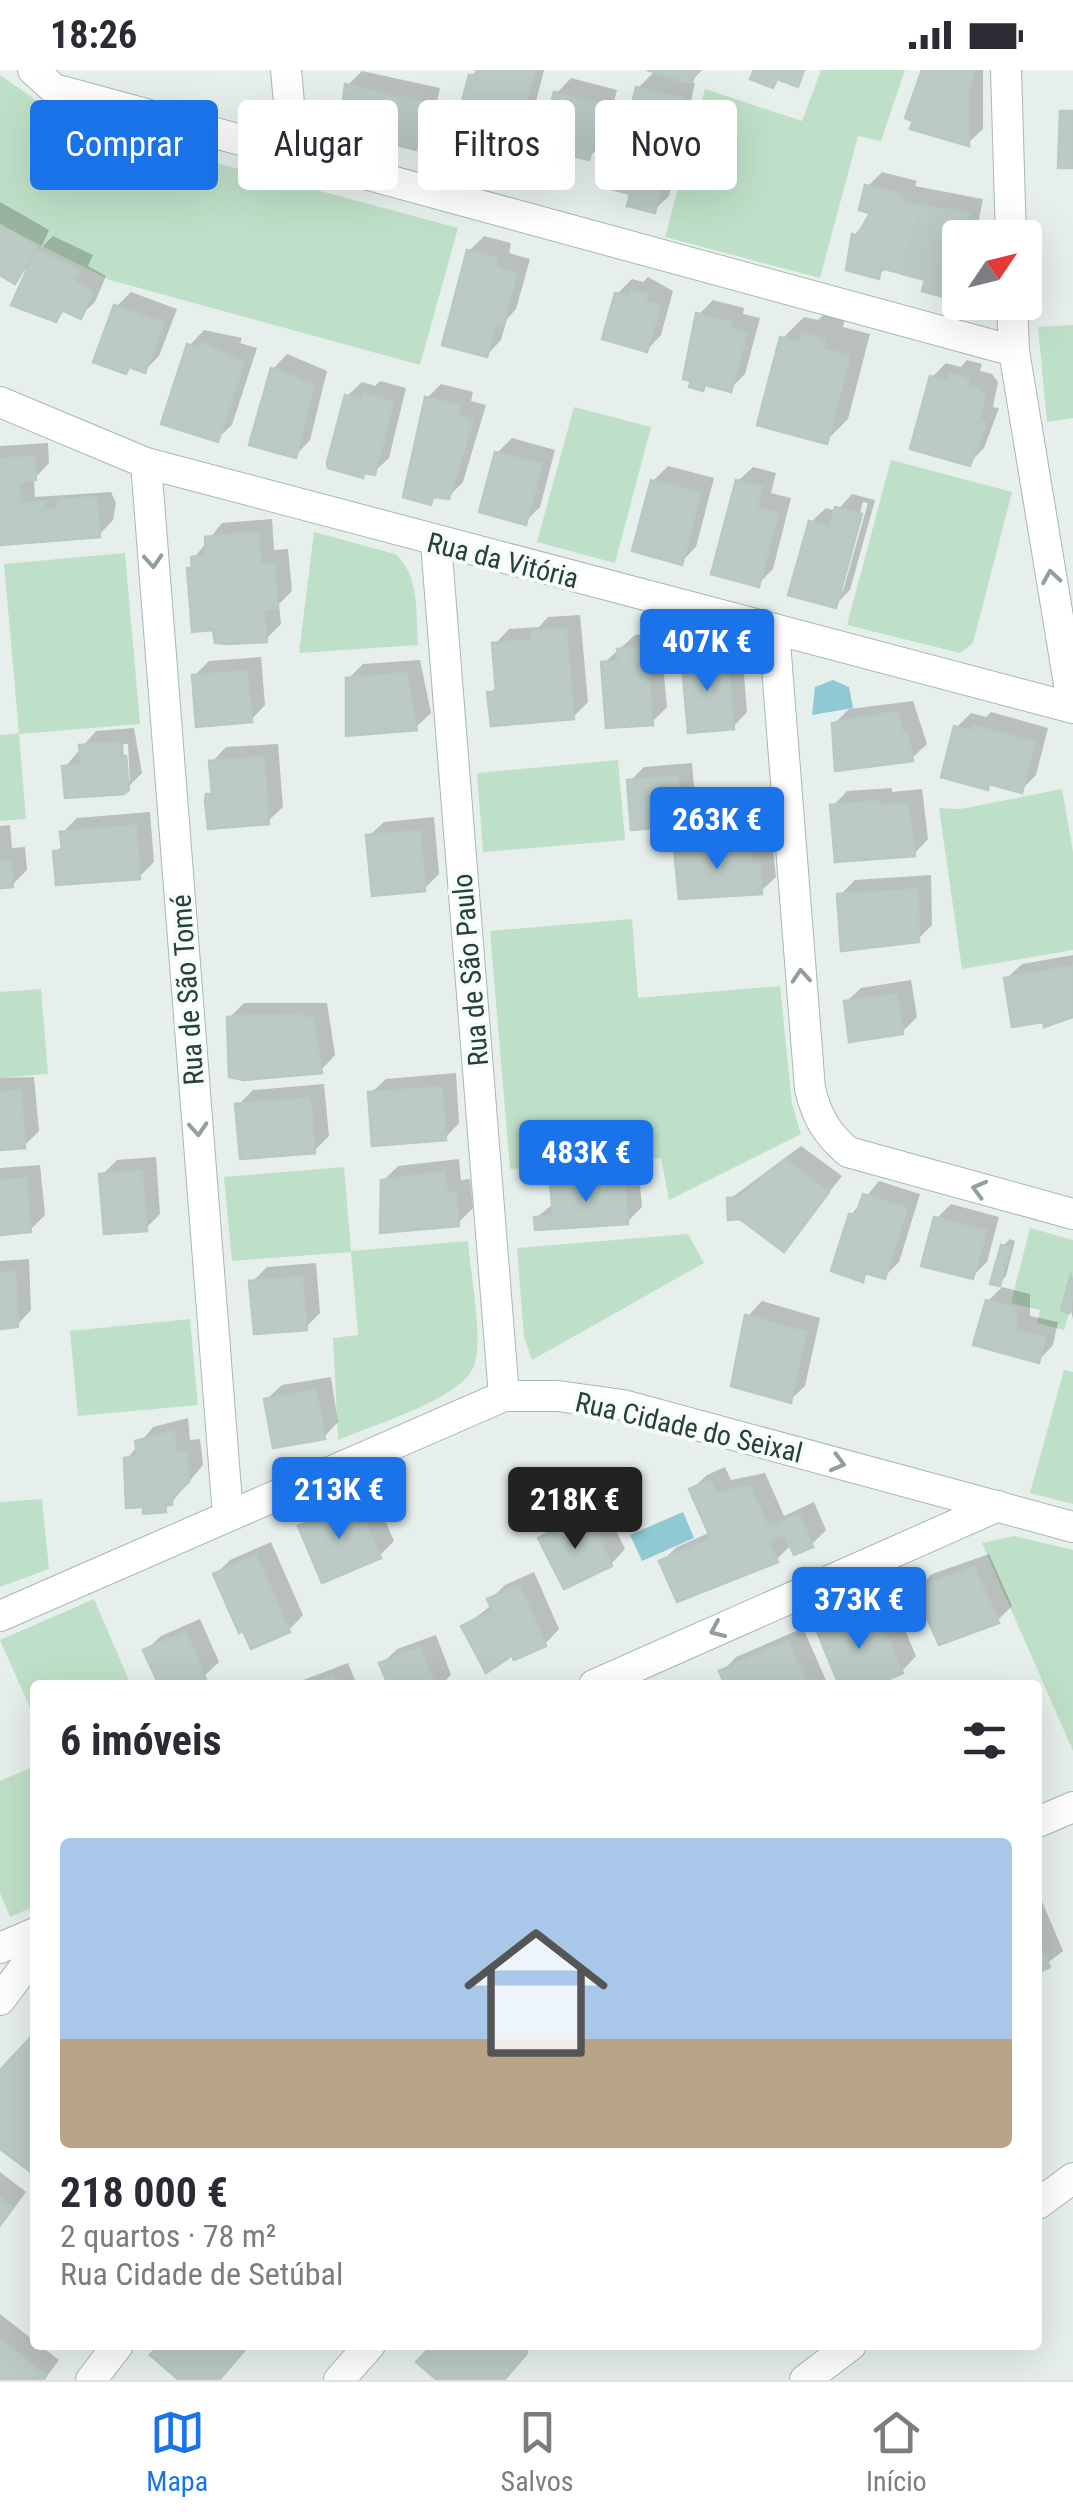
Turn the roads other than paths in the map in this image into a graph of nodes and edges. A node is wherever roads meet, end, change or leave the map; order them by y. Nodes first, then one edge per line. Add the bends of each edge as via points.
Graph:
1 (33, 70) edge
2 (286, 70) edge
3 (1006, 70) edge
4 (289, 100) edge
5 (238, 142) edge
6 (398, 186) edge
7 (1010, 220) edge
8 (1013, 320) edge
9 (1014, 351) junction
10 (0, 402) edge
11 (146, 464) junction
12 (436, 543) junction
13 (774, 629) junction
14 (1073, 708) edge
15 (1073, 1214) edge
16 (504, 1396) junction
17 (998, 1506) junction
18 (228, 1516) junction
19 (1073, 1527) edge
20 (0, 1616) edge
21 (605, 1680) edge
22 (1073, 1806) edge
23 (1042, 1820) edge
24 (30, 1935) edge
25 (0, 1948) edge
26 (30, 1961) edge
27 (0, 2000) edge
28 (1073, 2178) edge
29 (1042, 2201) edge
30 (114, 2350) edge
31 (366, 2350) edge
32 (845, 2350) edge
33 (91, 2380) edge
34 (340, 2380) edge
35 (805, 2380) edge

1 - 5 street via 54,89
2 - 4 street
3 - 7 street
6 - 9 street
8 - 9 street
14 -> 9 street
10 - 11 street, Rua da Vitória
11 - 12 street, Rua da Vitória
11 -> 18 street, Rua de São Tomé
12 - 13 street, Rua da Vitória
12 - 16 street, Rua de São Paulo
13 - 14 street, Rua da Vitória
15 -> 13 street via 858,1156 830,1136 816,1113
16 -> 17 street, Rua Cidade do Seixal via 623,1405
16 - 18 street, Rua Cidade do Seixal
17 - 19 street, Rua Cidade do Seixal
17 -> 21 street
18 - 20 street, Rua Cidade do Seixal
22 - 23 street
24 - 25 street
26 - 27 street
28 - 29 street
30 - 33 street
31 - 34 street
32 - 35 street

